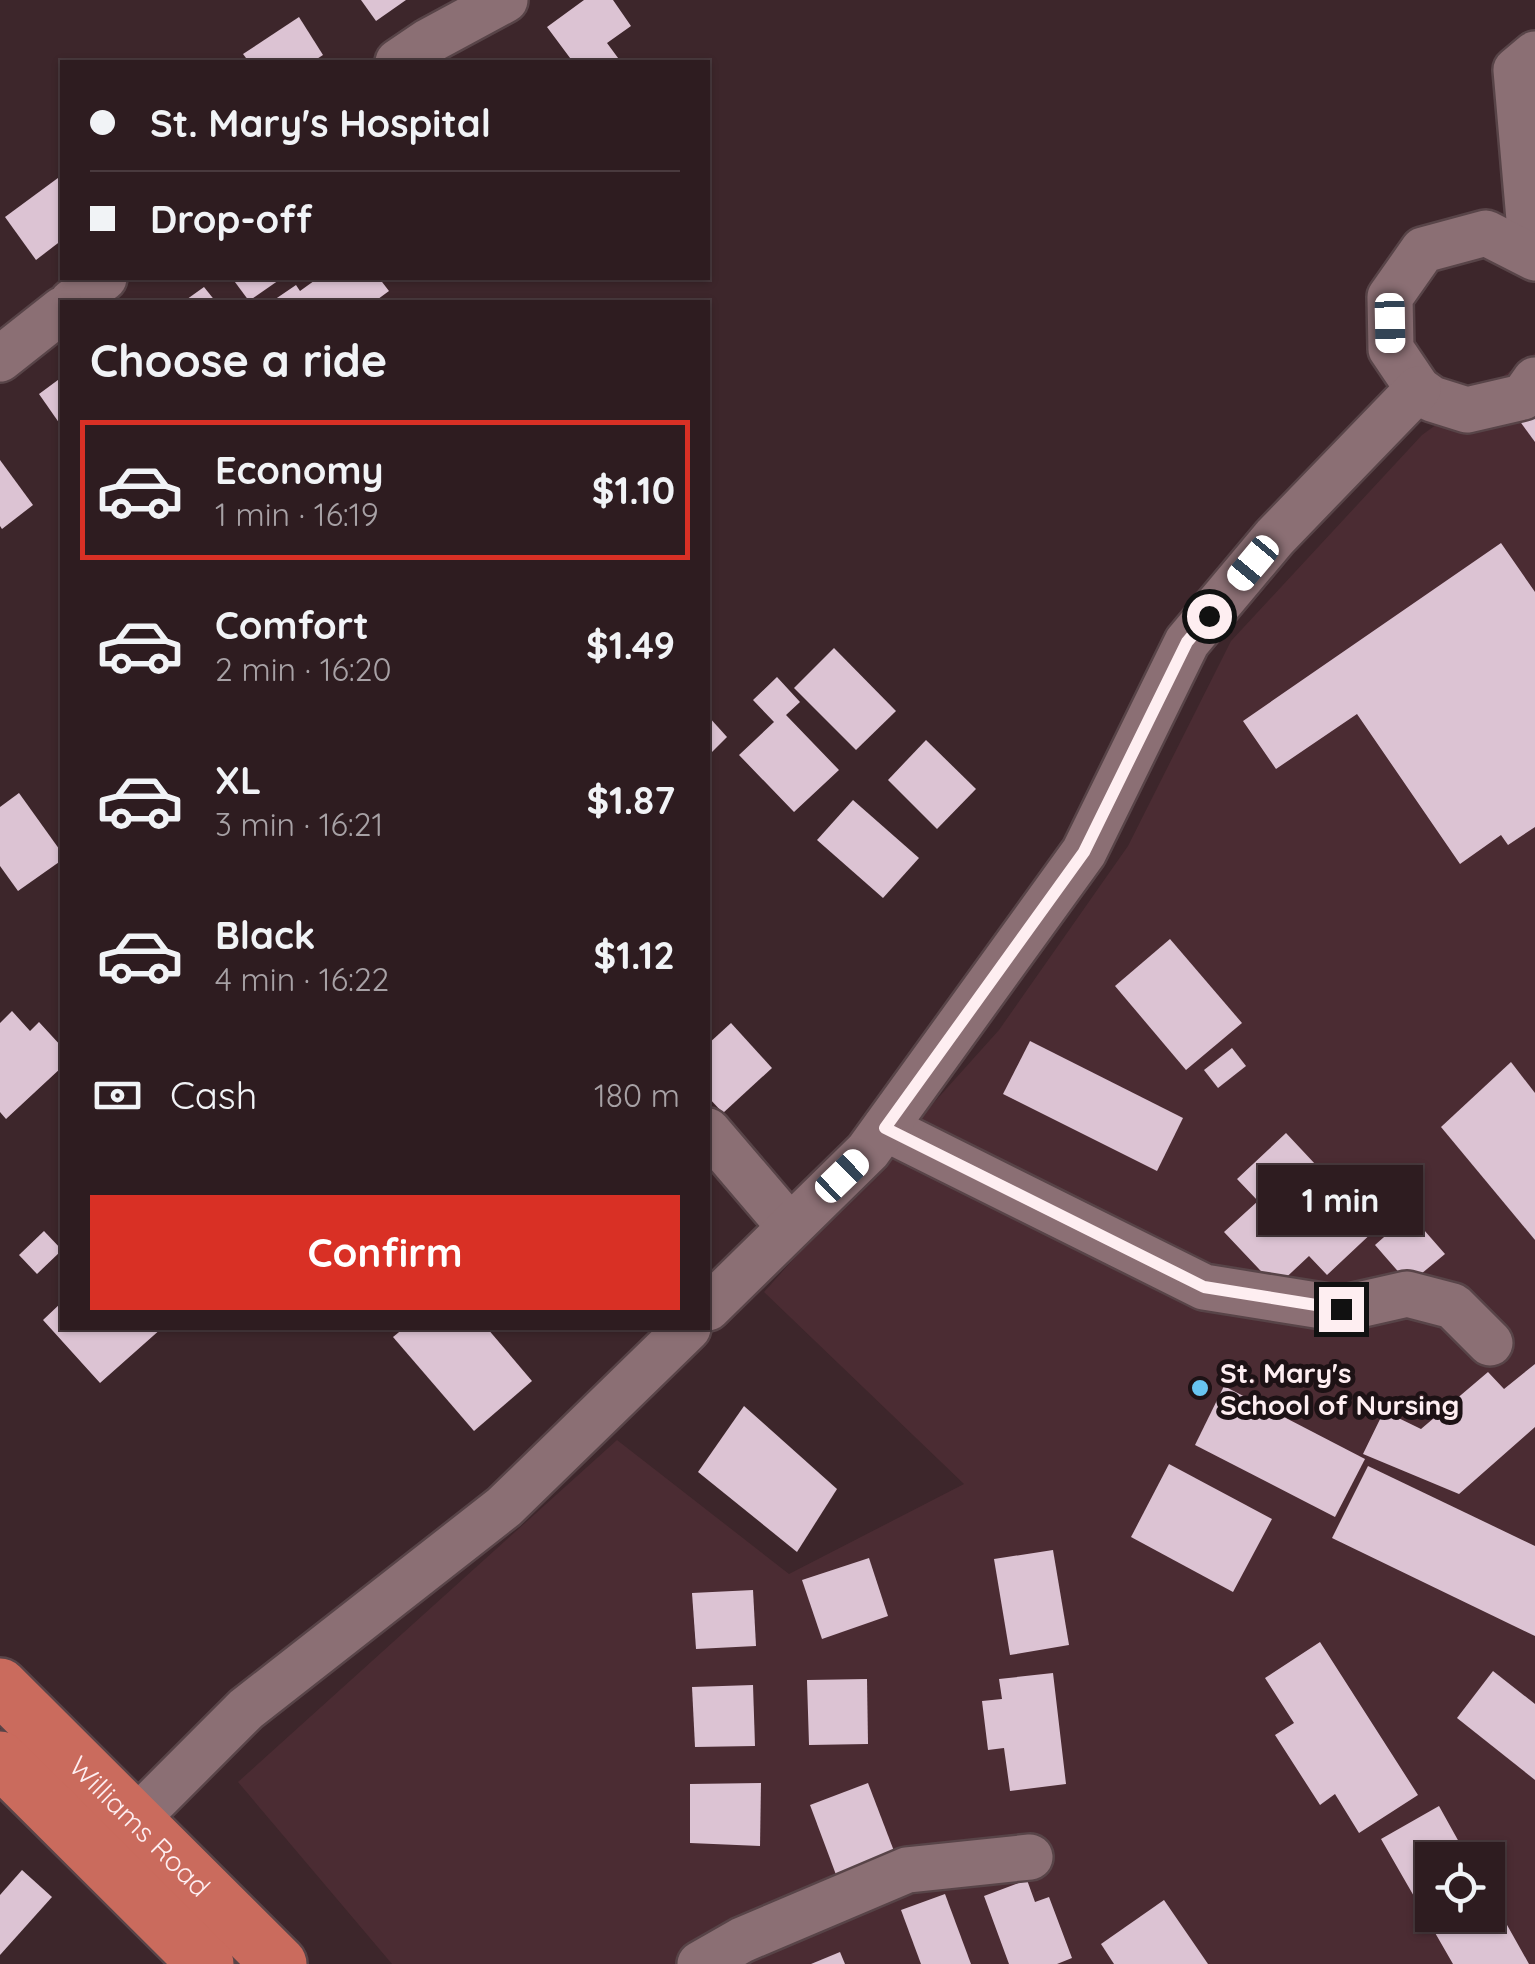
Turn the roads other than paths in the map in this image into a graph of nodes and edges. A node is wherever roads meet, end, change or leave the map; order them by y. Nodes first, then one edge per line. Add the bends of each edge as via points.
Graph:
1 (505, 0) edge
2 (1535, 54) edge
3 (401, 60) edge
4 (1534, 256) edge
5 (101, 280) edge
6 (75, 300) edge
7 (60, 312) edge
8 (0, 359) edge
9 (1535, 380) edge
10 (1418, 389) junction
11 (885, 1128) junction
12 (710, 1133) edge
13 (790, 1227) junction
14 (710, 1306) edge
15 (686, 1330) edge
16 (1490, 1343) dead end
17 (0, 1686) edge
18 (0, 1758) edge
19 (136, 1820) junction
20 (1030, 1857) dead end
21 (206, 1964) edge
22 (279, 1964) edge
23 (700, 1964) edge

1 - 3 street
2 - 4 street via 1516,70
4 - 10 street via 1486,234 1423,250 1390,297 1391,349
5 - 6 street
7 - 8 street
9 - 10 street via 1523,396 1468,410
10 - 11 street via 1275,537 1187,642 1084,852
11 - 13 street
11 - 16 street via 1204,1287 1341,1309 1407,1294 1453,1306
12 - 13 street
13 - 14 street
15 - 19 street via 504,1507 246,1708
17 - 19 main road, Williams Road
18 - 21 main road, Williams Road
19 - 22 main road, Williams Road
20 - 23 street via 907,1870

